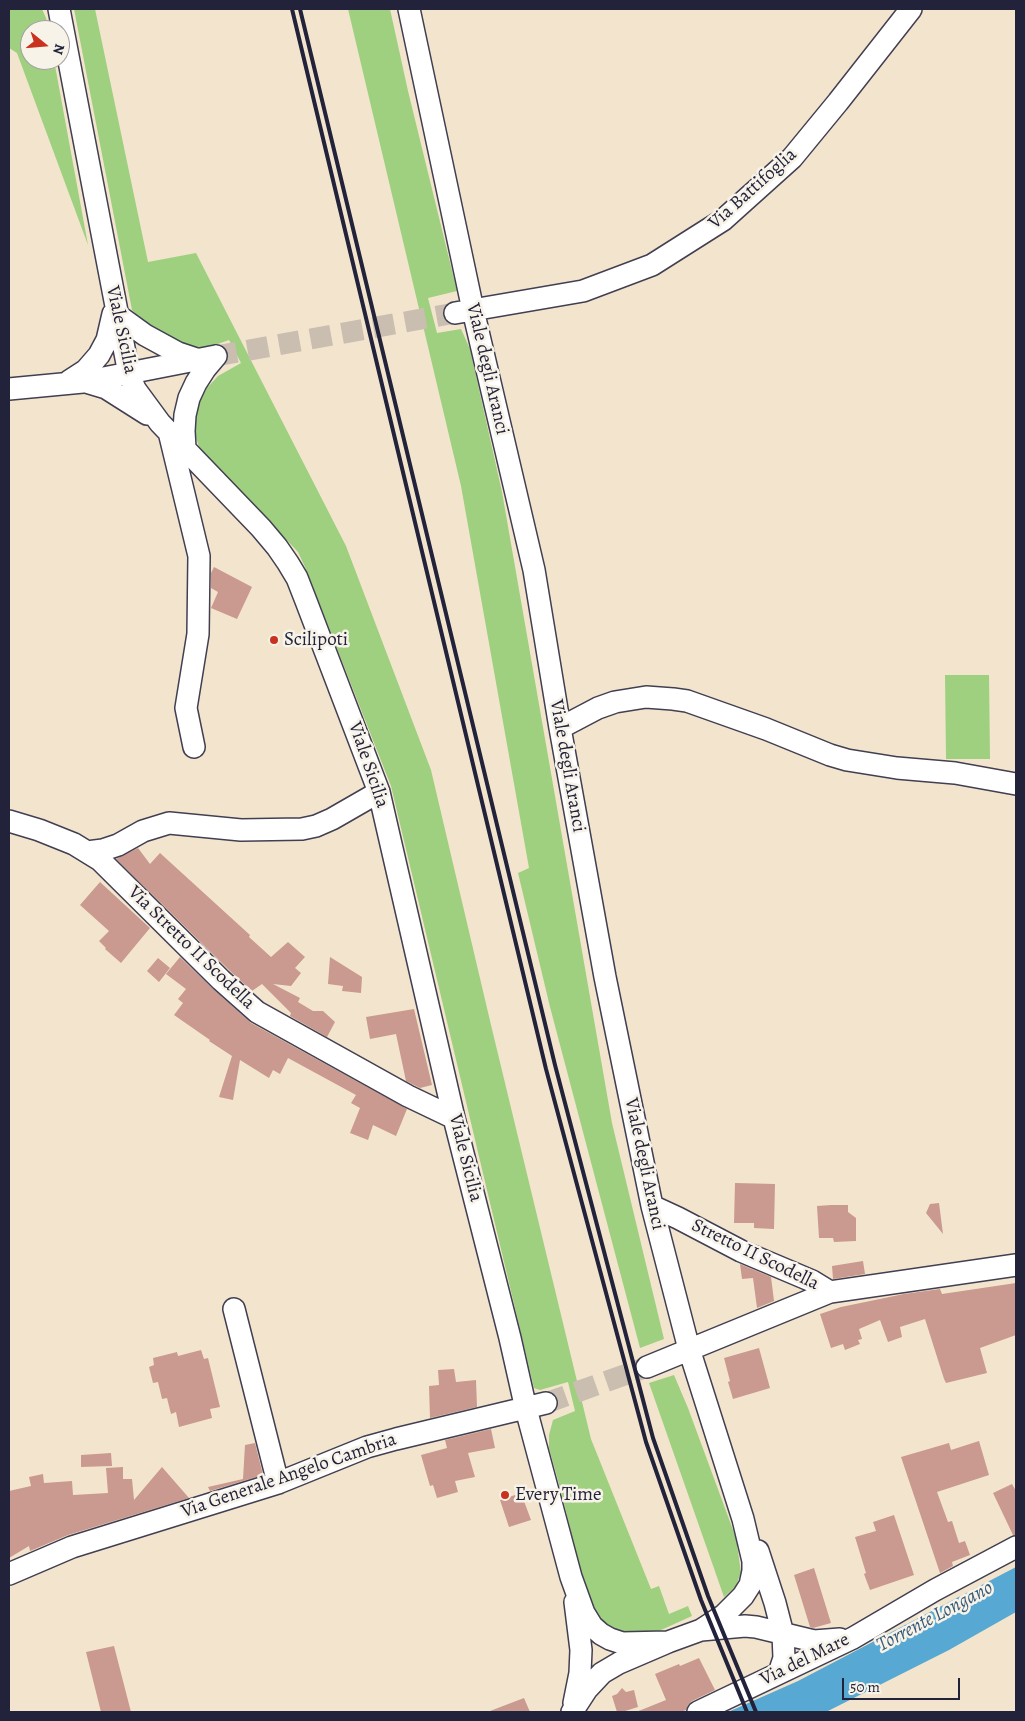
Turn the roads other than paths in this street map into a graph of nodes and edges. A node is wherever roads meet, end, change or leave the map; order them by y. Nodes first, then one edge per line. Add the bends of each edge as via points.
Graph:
1 (59, 9) edge
2 (409, 9) edge
3 (911, 9) edge
4 (115, 309) junction
5 (464, 312) junction
6 (206, 358) junction
7 (128, 374) junction
8 (75, 382) junction
9 (9, 389) edge
10 (164, 427) junction
11 (185, 448) junction
12 (560, 728) junction
13 (194, 746) dead end
14 (1016, 784) edge
15 (379, 792) junction
16 (9, 821) edge
17 (87, 852) junction
18 (454, 1118) junction
19 (652, 1206) junction
20 (1016, 1265) edge
21 (830, 1292) junction
22 (234, 1310) dead end
23 (689, 1349) junction
24 (648, 1367) tunnel mouth
25 (536, 1406) junction
26 (278, 1484) junction
27 (744, 1519) junction
28 (1016, 1547) edge
29 (9, 1574) edge
30 (571, 1577) junction
31 (701, 1630) junction
32 (782, 1634) junction
33 (853, 1638) junction
34 (668, 1642) junction
35 (779, 1673) junction
36 (572, 1711) edge
37 (698, 1712) edge

1 - 4 street, Viale Sicilia
2 - 5 street, Viale degli Aranci
3 - 5 street, Via Battifoglia via 792,158 723,220 652,265 583,291
4 - 6 street via 129,325 153,340
4 - 7 street, Viale Sicilia
4 - 8 street via 107,340 99,355
5 - 12 street, Viale degli Aranci via 534,570
6 - 7 street
6 - 11 street via 185,414
7 - 8 street
7 - 10 street, Viale Sicilia via 135,389
8 - 9 street
8 - 10 street via 106,388
10 - 11 street, Viale Sicilia
10 - 13 street via 199,556 198,634 186,708
11 - 15 street, Viale Sicilia via 277,547 297,578
12 - 14 street via 615,702 673,699 766,728 847,760
12 - 19 street, Viale degli Aranci via 605,977
15 - 17 street via 332,819 302,829 241,830 169,823 118,845
15 - 18 street, Viale Sicilia
16 - 17 street, Via Stretto II Scodella via 39,830
17 - 18 street, Via Stretto II Scodella via 100,860 252,1008 408,1096
18 - 25 street, Viale Sicilia via 510,1338
19 - 21 street, Stretto II Scodella via 741,1252 812,1281
19 - 23 street, Viale degli Aranci
20 - 21 street
21 - 23 street
22 - 26 street
23 - 24 street
23 - 27 street, Viale degli Aranci
25 - 26 street, Via Generale Angelo Cambria via 377,1444
25 - 30 street, Viale Sicilia
26 - 29 street, Via Generale Angelo Cambria via 128,1528
27 - 31 street via 753,1561 750,1585 744,1596 724,1615
27 - 32 street via 761,1559
28 - 33 street, Via del Mare
30 - 34 street via 584,1613 601,1634 622,1643
30 - 36 street via 581,1650
31 - 32 street via 745,1626
31 - 34 street
32 - 33 street via 814,1641
32 - 35 street via 784,1658
33 - 35 street, Via del Mare
34 - 36 street via 602,1673
35 - 37 street, Via del Mare

